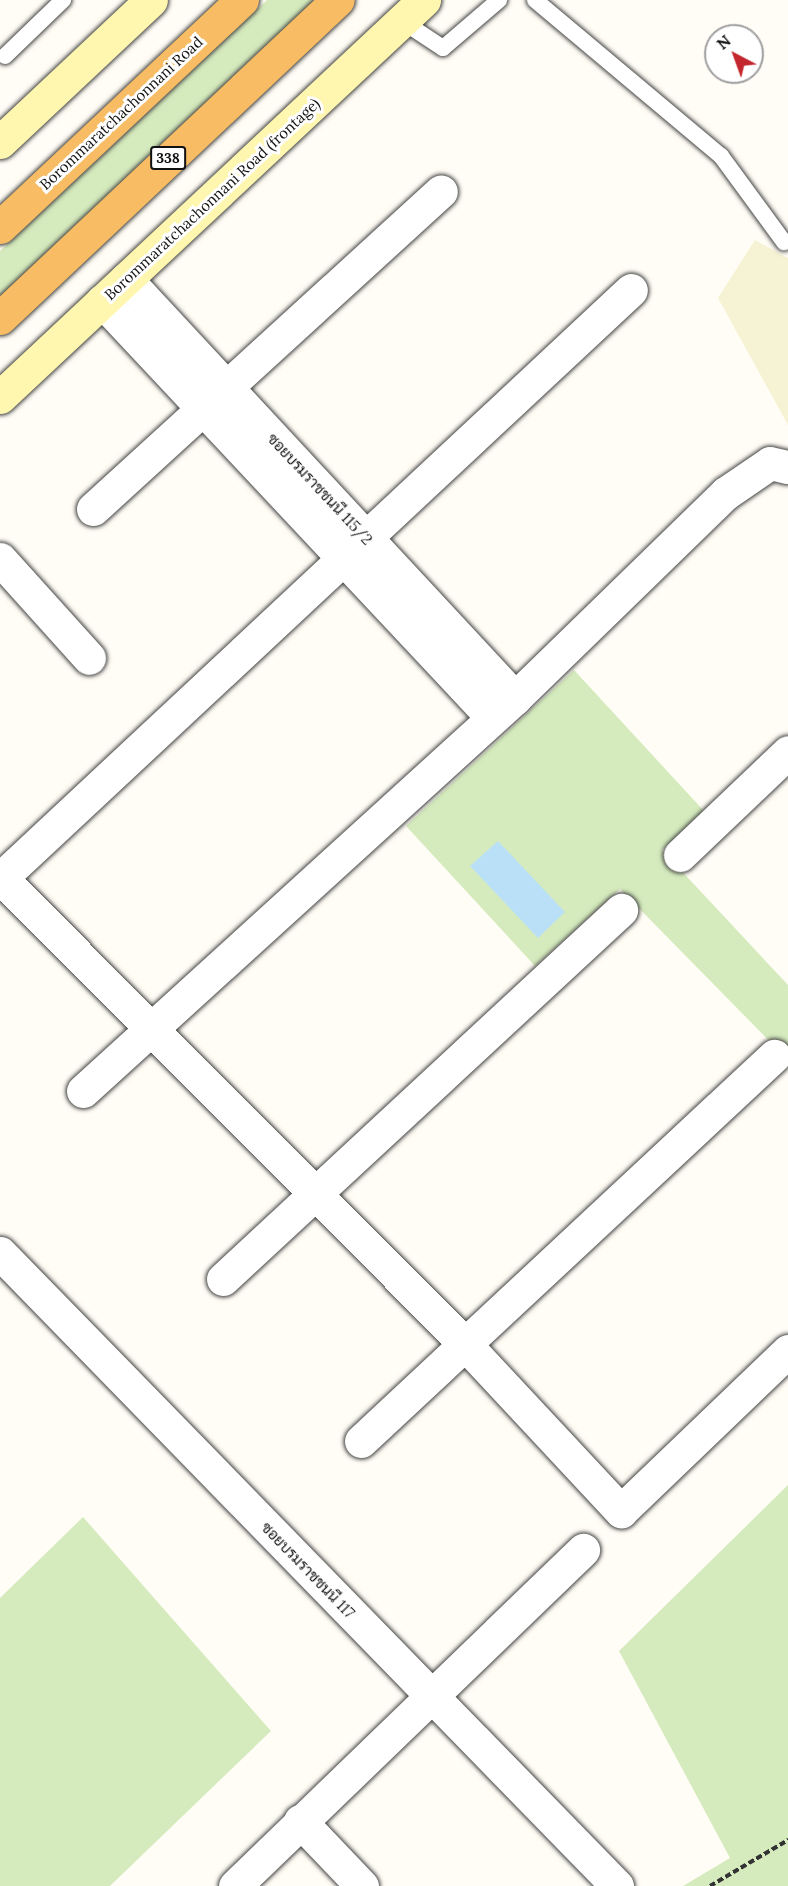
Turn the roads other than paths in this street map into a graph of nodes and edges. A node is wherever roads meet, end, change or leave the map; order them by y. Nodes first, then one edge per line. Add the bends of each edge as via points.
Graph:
1 (63, 0) edge
2 (151, 0) edge
3 (242, 0) edge
4 (338, 0) edge
5 (499, 0) edge
6 (535, 0) edge
7 (413, 10) edge
8 (5, 56) dead end
9 (0, 142) edge
10 (441, 190) dead end
11 (0, 227) edge
12 (784, 242) dead end
13 (126, 279) junction
14 (631, 290) dead end
15 (102, 301) junction
16 (0, 318) edge
17 (225, 388) junction
18 (0, 397) edge
19 (201, 411) junction
20 (788, 466) edge
21 (93, 509) dead end
22 (363, 536) junction
23 (0, 559) edge
24 (339, 559) junction
25 (90, 658) dead end
26 (503, 707) junction
27 (788, 752) edge
28 (680, 855) dead end
29 (1, 878) edge
30 (621, 910) dead end
31 (151, 1030) junction
32 (774, 1056) dead end
33 (83, 1091) dead end
34 (318, 1195) junction
35 (0, 1253) edge
36 (224, 1280) dead end
37 (465, 1344) junction
38 (788, 1351) edge
39 (361, 1440) dead end
40 (583, 1550) dead end
41 (430, 1694) junction
42 (300, 1821) junction
43 (235, 1886) edge
44 (362, 1886) edge
45 (617, 1886) edge

1 - 8 lane
2 - 9 main road
3 - 11 highway, Borommaratchachonnani Road
4 - 16 highway, 338
5 - 7 lane via 443,48
6 - 12 lane via 722,156
7 - 13 main road, Borommaratchachonnani Road (frontage)
10 - 17 street
13 - 15 main road, Borommaratchachonnani Road (frontage)
13 - 17 street, ซอยบรมราชชนนี 115/2
14 - 22 street
15 - 18 main road, Borommaratchachonnani Road (frontage)
15 - 19 street
17 - 19 street
17 - 22 street, ซอยบรมราชชนนี 115/2
19 - 21 street
19 - 24 street
20 - 26 street via 770,463 726,492
22 - 24 street
22 - 26 street, ซอยบรมราชชนนี 115/2
23 - 25 street
24 - 26 street
24 - 29 street
26 - 31 street
27 - 28 street
29 - 31 street
30 - 34 street
31 - 33 street
31 - 34 street
32 - 37 street
34 - 36 street
34 - 37 street
35 - 41 street, ซอยบรมราชชนนี 117
37 - 38 street via 621,1512
37 - 39 street
40 - 41 street
41 - 42 street
41 - 45 street, ซอยบรมราชชนนี 117
42 - 43 street
42 - 44 street

